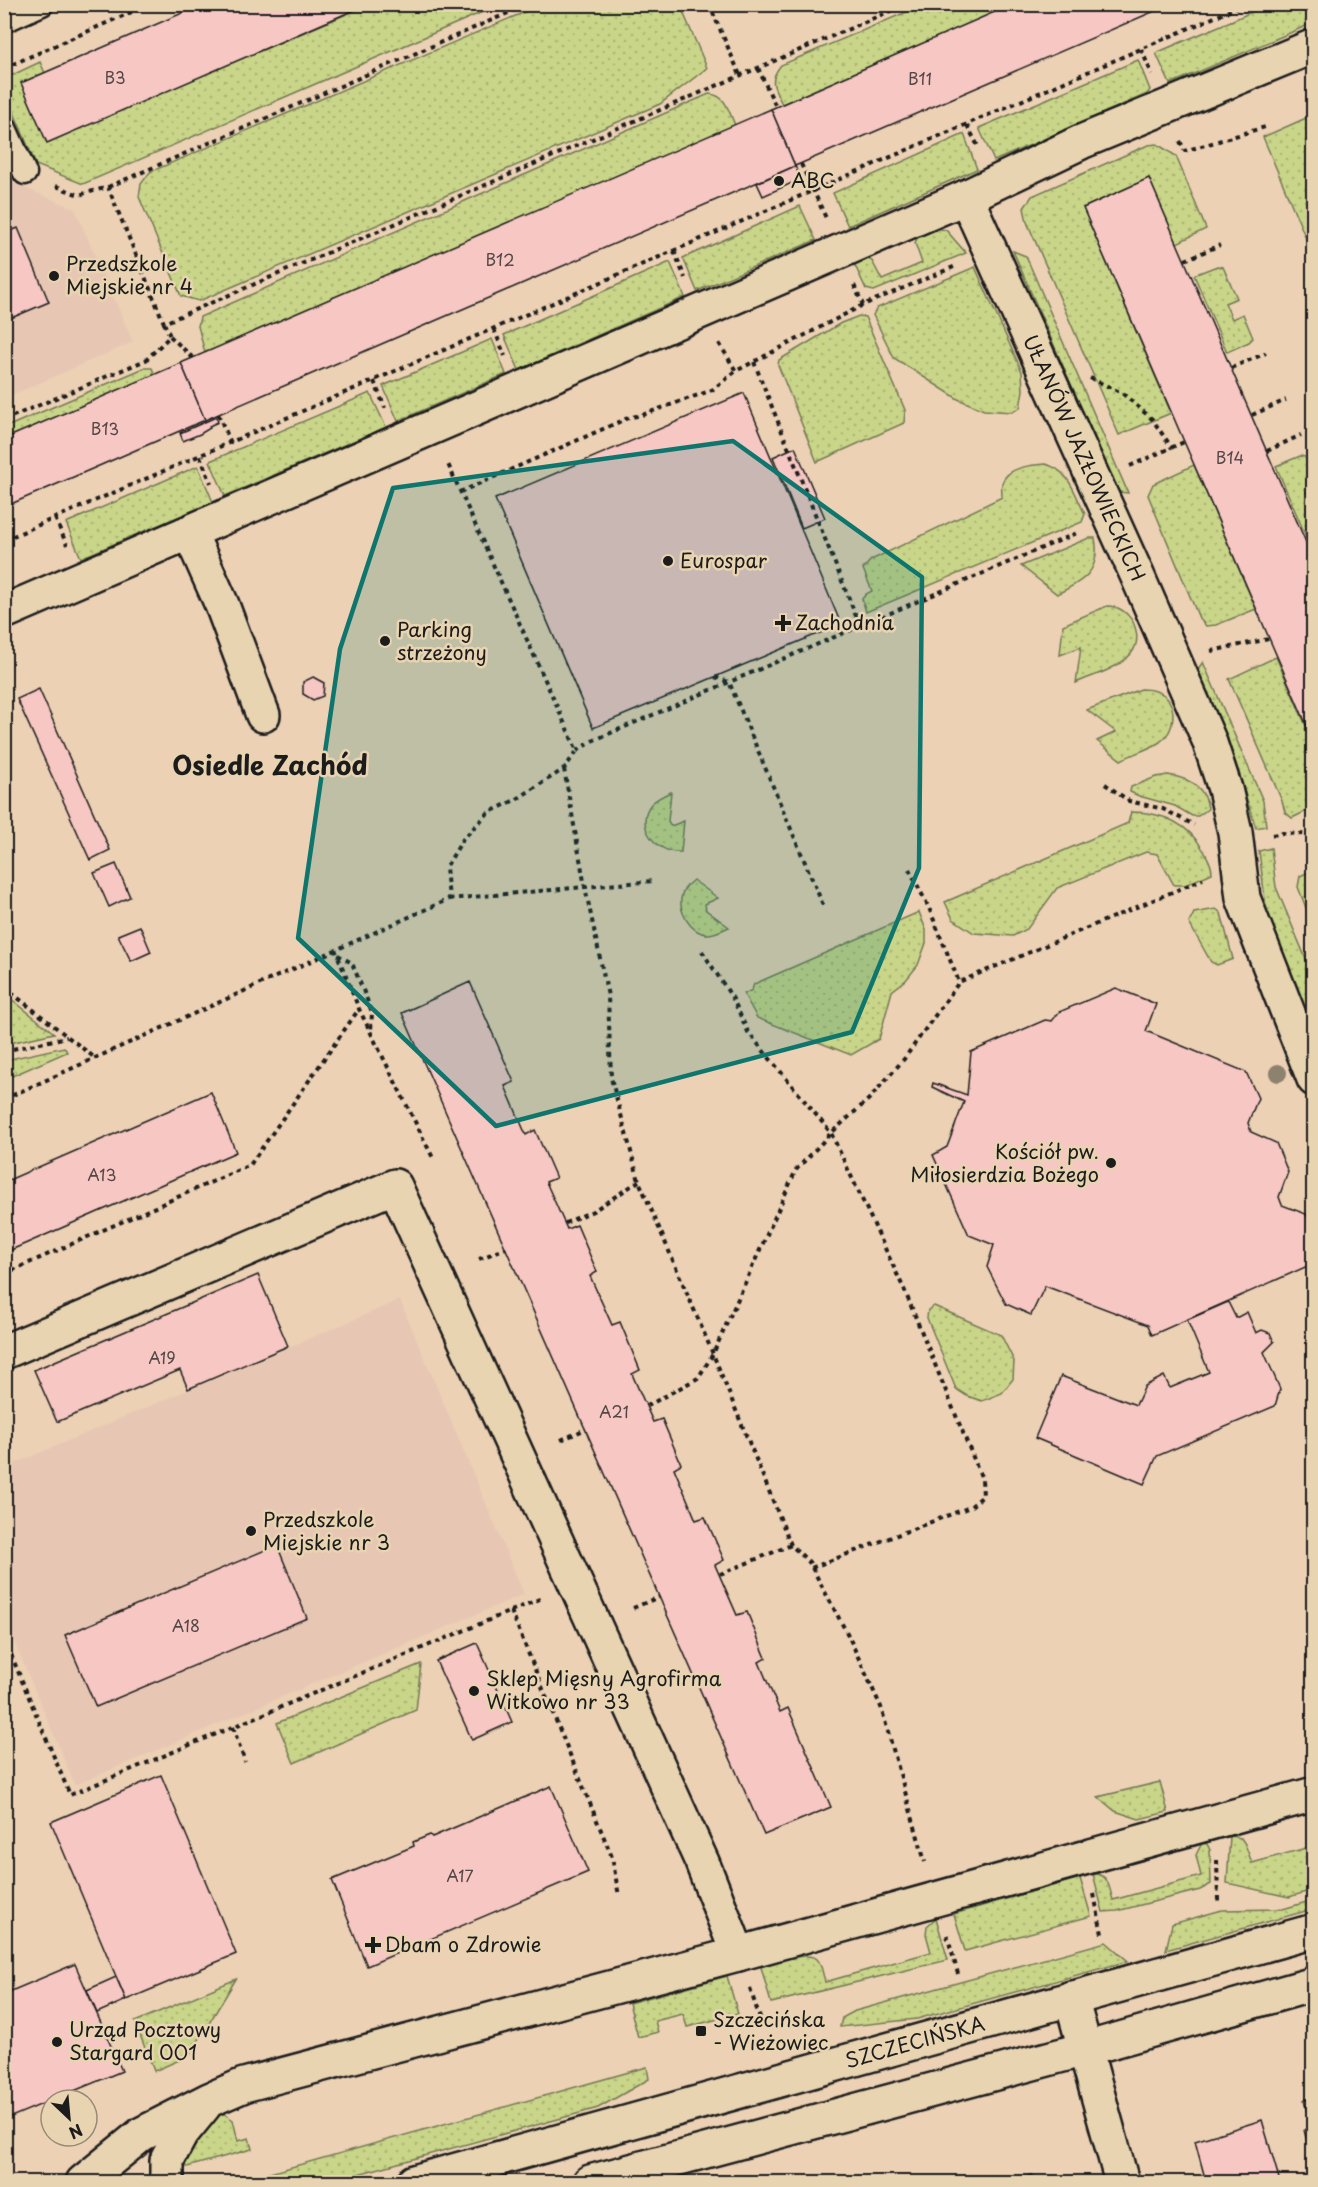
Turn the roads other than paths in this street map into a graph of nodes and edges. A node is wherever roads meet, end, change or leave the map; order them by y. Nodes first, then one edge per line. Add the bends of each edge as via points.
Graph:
1 (42, 4) edge
2 (4, 21) edge
3 (1314, 46) edge
4 (4, 126) edge
5 (25, 173) road end
6 (966, 197) junction
7 (190, 533) junction
8 (4, 612) edge
9 (263, 715) dead end
10 (1314, 1079) edge
11 (4, 1352) edge
12 (1314, 1794) edge
13 (1314, 1931) edge
14 (738, 1954) junction
15 (1314, 1984) edge
16 (1071, 1998) junction
17 (1085, 2049) junction
18 (209, 2100) junction
19 (83, 2182) edge
20 (167, 2182) edge
21 (414, 2182) edge
22 (590, 2182) edge
23 (1122, 2182) edge

1 - 2 lane
3 - 6 street via 1081,142
4 - 5 lane
6 - 7 street
6 - 10 street, UŁANÓW JAZŁOWIECKICH via 1209,740 1235,832 1243,898
7 - 8 street
7 - 9 street
11 - 14 street via 395,1186 702,1862
12 - 14 street
13 - 16 street, SZCZECIŃSKA
14 - 18 street via 291,2071
15 - 17 street
16 - 17 street
16 - 21 street, SZCZECIŃSKA
17 - 22 street
17 - 23 street
18 - 19 street via 142,2134
18 - 20 street via 181,2134 167,2160

